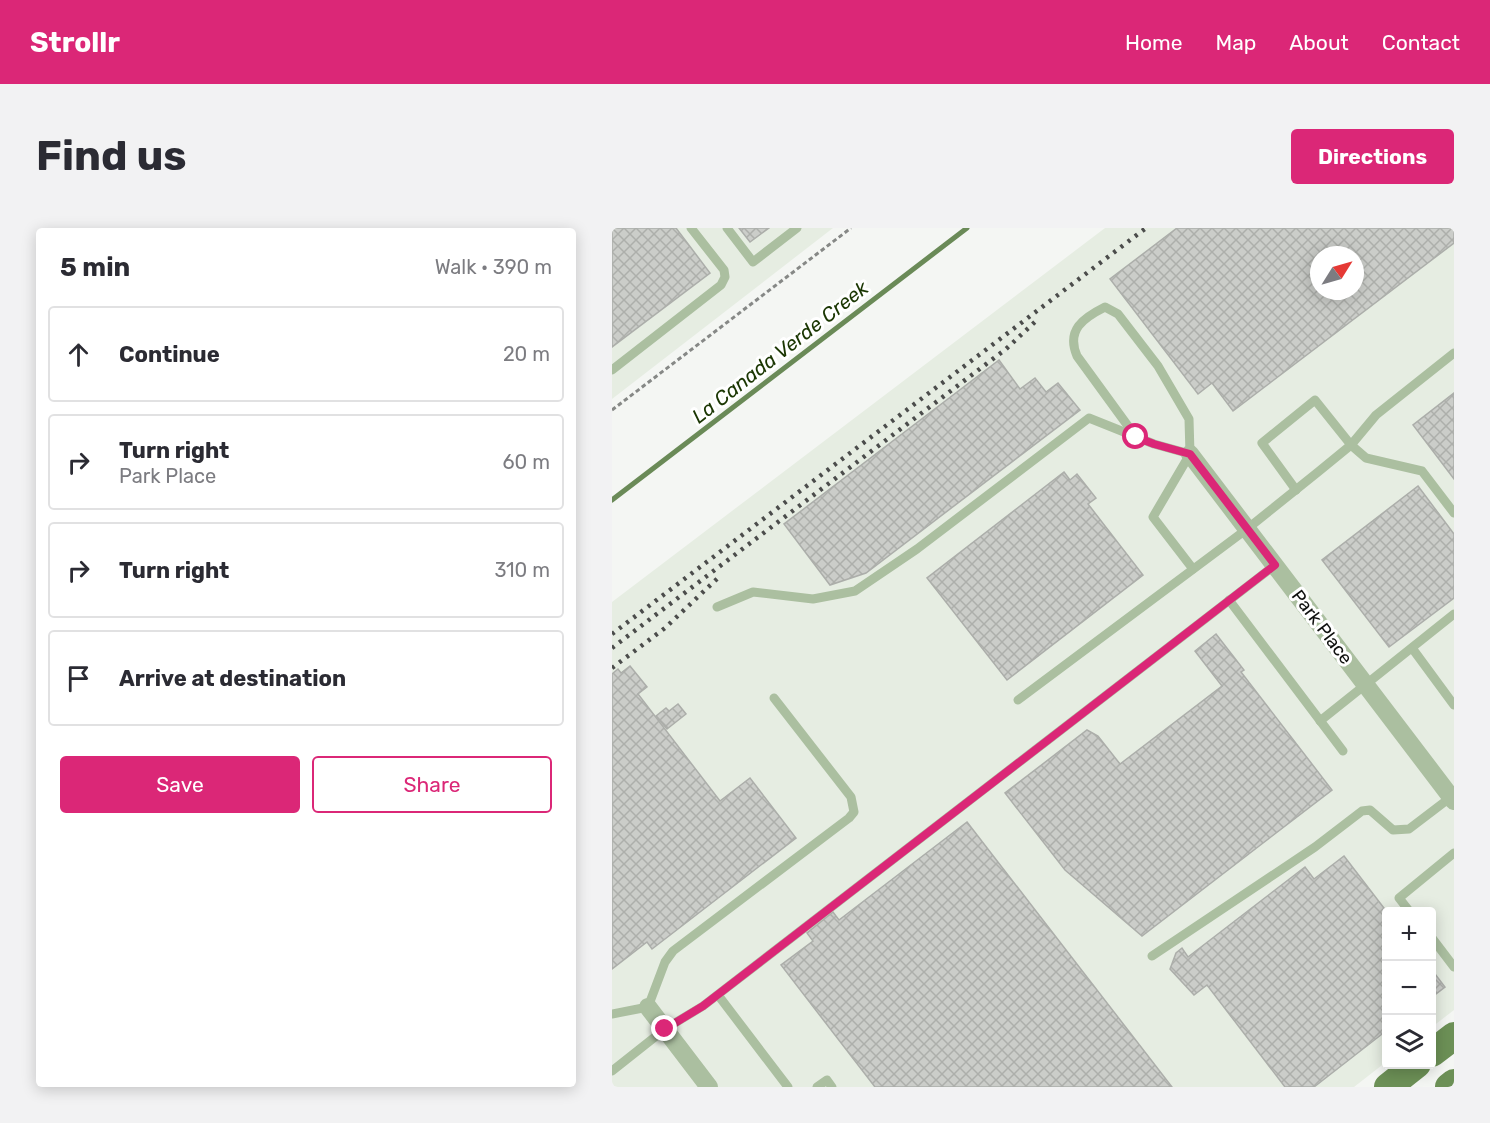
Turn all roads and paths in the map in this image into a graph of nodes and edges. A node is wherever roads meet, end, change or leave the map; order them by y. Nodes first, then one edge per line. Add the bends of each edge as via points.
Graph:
1 (691, 228) edge
2 (727, 228) edge
3 (797, 228) edge
4 (851, 228) edge
5 (1454, 353) edge
6 (612, 370) edge
7 (612, 410) edge
8 (1136, 437) junction
9 (1352, 445) junction
10 (1190, 454) junction
11 (1296, 490) junction
12 (1454, 513) edge
13 (1247, 528) junction
14 (1275, 565) junction
15 (1193, 569) junction
16 (1229, 600) junction
17 (717, 607) dead end
18 (1454, 614) edge
19 (1412, 648) junction
20 (1366, 686) junction
21 (774, 698) dead end
22 (1018, 700) dead end
23 (1454, 705) edge
24 (1320, 720) junction
25 (1343, 751) dead end
26 (1453, 799) edge
27 (1454, 853) edge
28 (1406, 907) edge
29 (1436, 944) edge
30 (1152, 956) dead end
31 (1454, 967) edge
32 (718, 995) junction
33 (648, 1007) junction
34 (612, 1014) edge
35 (665, 1029) junction
36 (1454, 1036) edge
37 (1436, 1049) edge
38 (1412, 1069) edge
39 (612, 1071) edge
40 (1454, 1083) edge
41 (709, 1087) edge
42 (788, 1087) edge
43 (817, 1087) edge
44 (832, 1087) edge
45 (1388, 1087) edge
46 (1449, 1087) edge

1 - 6 lane via 724,270 721,285
2 - 3 lane via 753,262
4 - 7 path
5 - 9 lane via 1376,415
8 - 10 lane
8 - 10 lane via 1072,346 1075,329 1105,307 1118,314 1158,366 1184,410 1189,419
8 - 17 lane via 1089,418 917,549 855,591 813,599 753,592
9 - 11 lane
9 - 11 lane via 1315,400 1262,443
9 - 12 lane via 1366,458 1422,471
10 - 13 street, Park Place
10 - 15 lane via 1153,517
11 - 13 lane
13 - 14 street, Park Place
13 - 15 lane
14 - 16 lane
14 - 20 street, Park Place
15 - 22 lane
16 - 24 lane
16 - 32 lane
18 - 19 lane
19 - 20 lane
19 - 23 lane
20 - 24 lane
20 - 26 street, Park Place
21 - 33 lane via 851,797 854,812 673,951
24 - 25 lane
26 - 30 lane via 1408,829 1394,830 1370,810 1362,811
27 - 28 lane via 1399,898
29 - 31 lane
32 - 35 lane
32 - 42 lane
33 - 34 lane
33 - 35 street
35 - 39 lane
35 - 41 street
36 - 37 main road
38 - 45 main road
40 - 46 main road
43 - 44 lane via 827,1080

